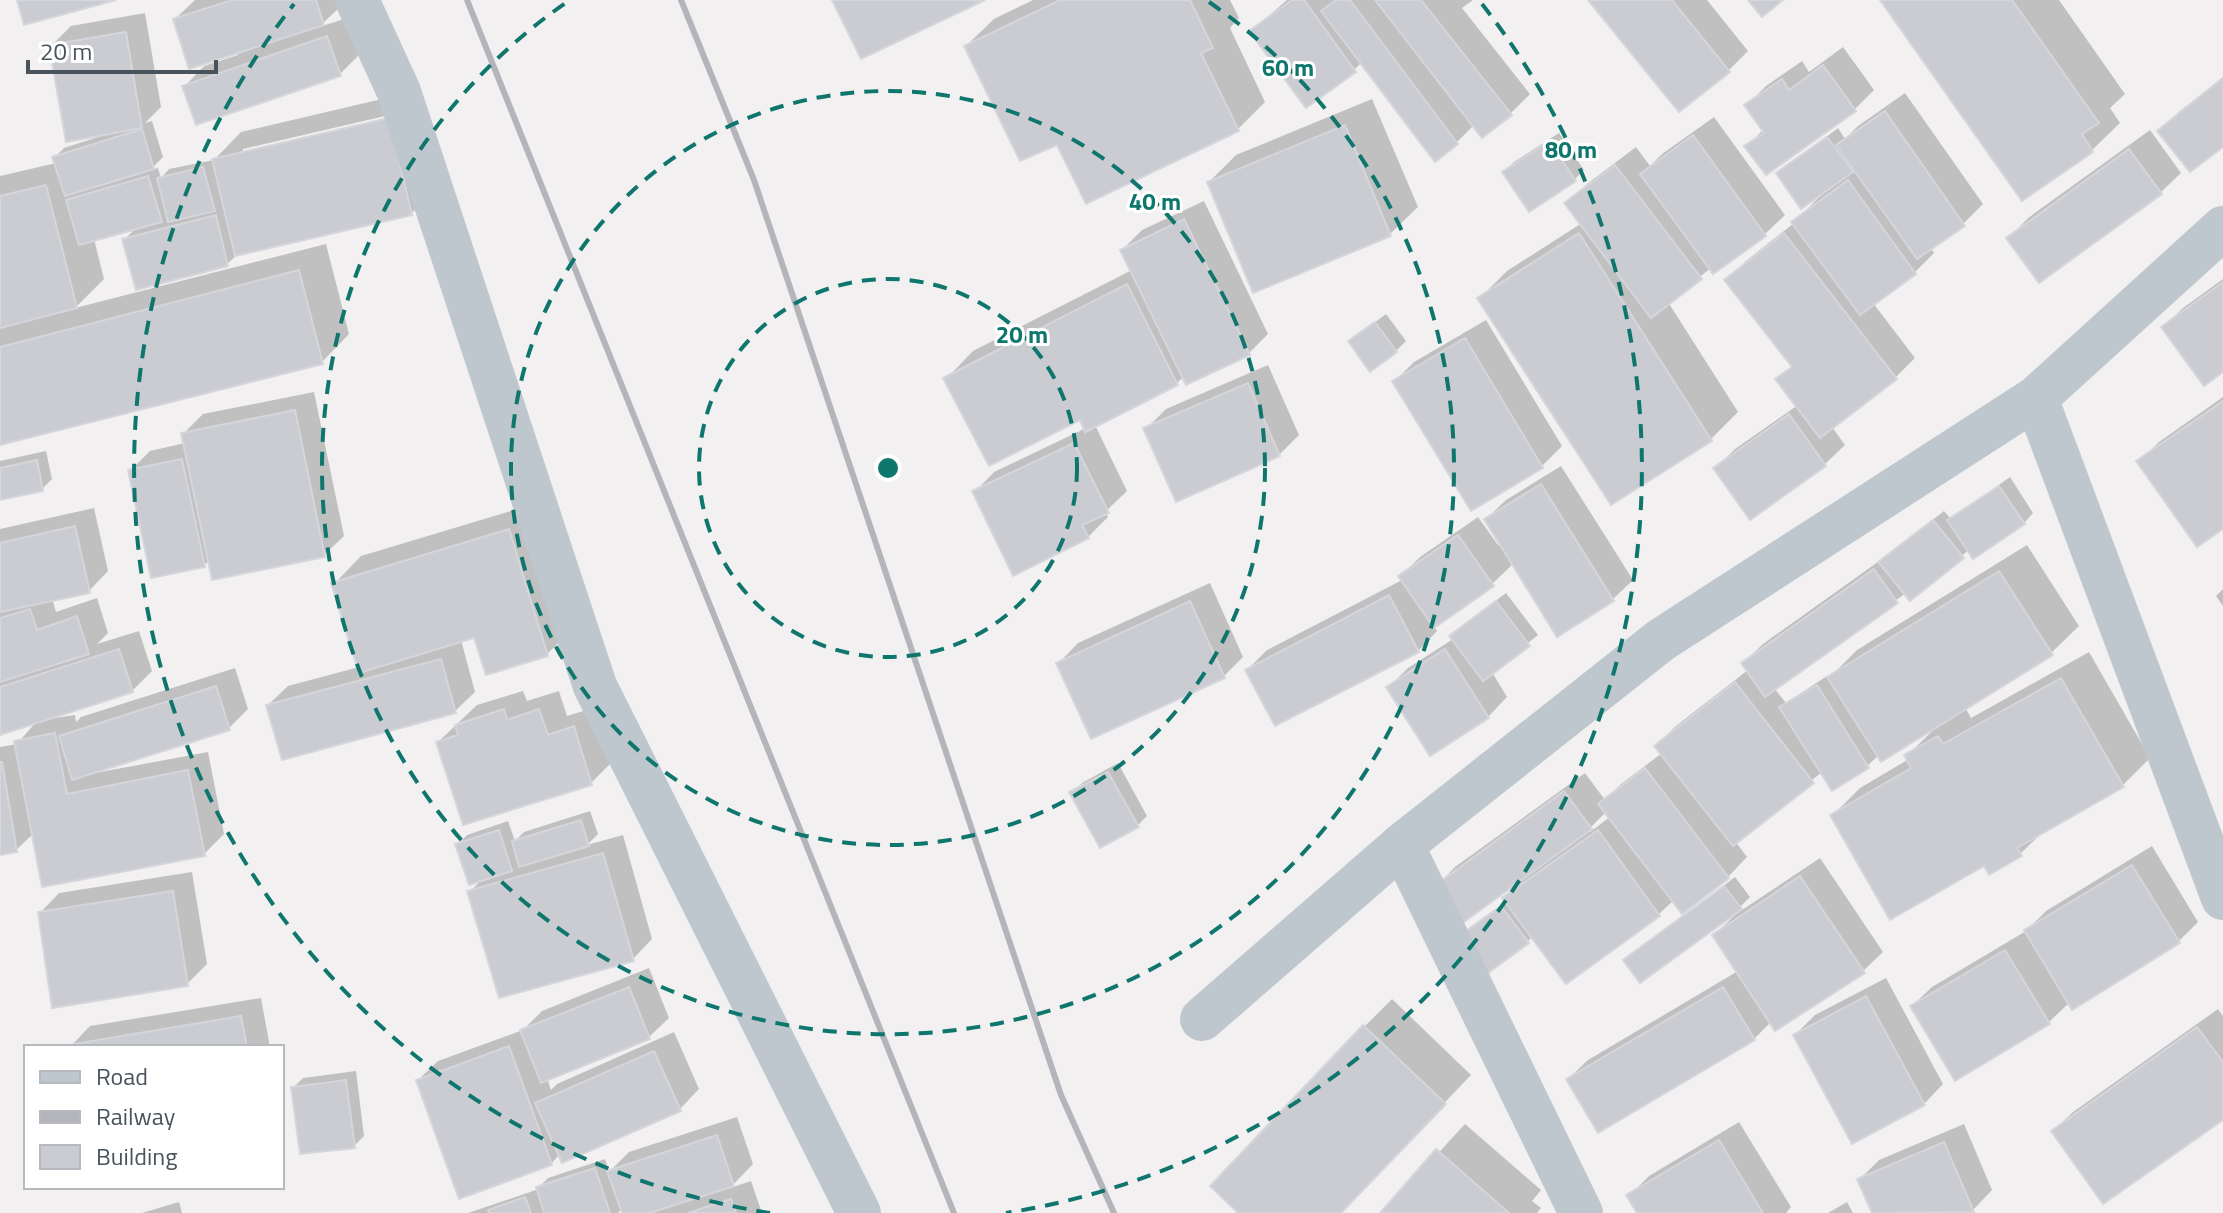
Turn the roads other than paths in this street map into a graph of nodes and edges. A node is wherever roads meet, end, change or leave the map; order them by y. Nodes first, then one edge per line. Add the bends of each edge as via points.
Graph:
1 (357, 0) edge
2 (2223, 228) edge
3 (2036, 398) junction
4 (1402, 845) junction
5 (2223, 898) edge
6 (1202, 1019) dead end
7 (859, 1213) edge
8 (1581, 1213) edge

1 - 7 street via 399,92 595,686
2 - 3 street
3 - 4 street via 1661,640
3 - 5 street
4 - 6 street
4 - 8 street

